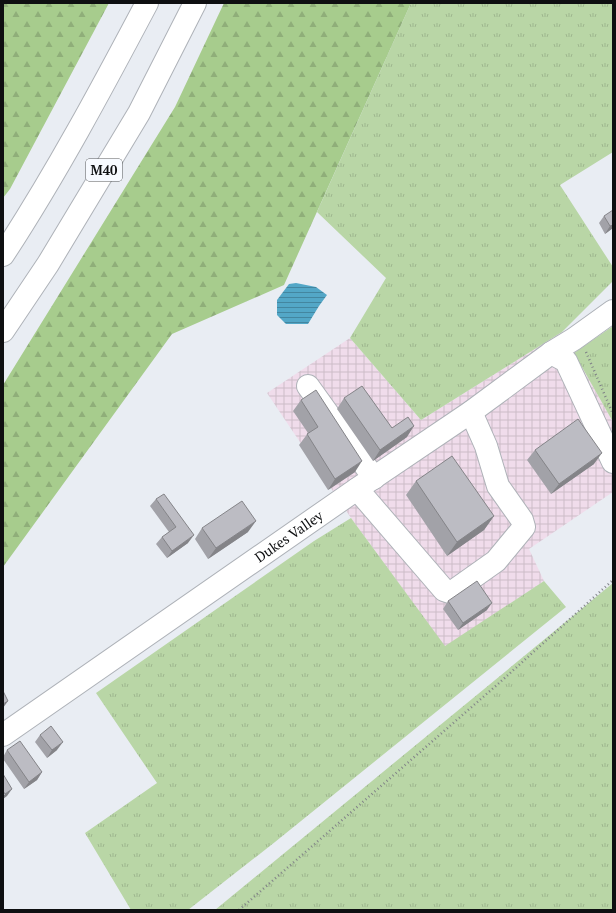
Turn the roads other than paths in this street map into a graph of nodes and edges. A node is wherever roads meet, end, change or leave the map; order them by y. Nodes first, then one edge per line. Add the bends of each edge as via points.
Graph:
1 (147, 3) edge
2 (195, 3) edge
3 (3, 254) edge
4 (613, 310) edge
5 (3, 331) edge
6 (551, 353) junction
7 (308, 386) dead end
8 (471, 412) junction
9 (613, 462) edge
10 (365, 483) junction
11 (3, 735) edge

1 - 3 main road via 100,93 23,225
2 - 5 main road, M40 via 139,113 48,264
4 - 6 main road, Dukes Valley
6 - 8 main road, Dukes Valley
6 - 9 main road via 566,361
7 - 10 main road
8 - 10 main road, Dukes Valley
8 - 10 main road via 486,446 498,486 522,520 524,527 496,561 455,590 444,590
10 - 11 main road, Dukes Valley

